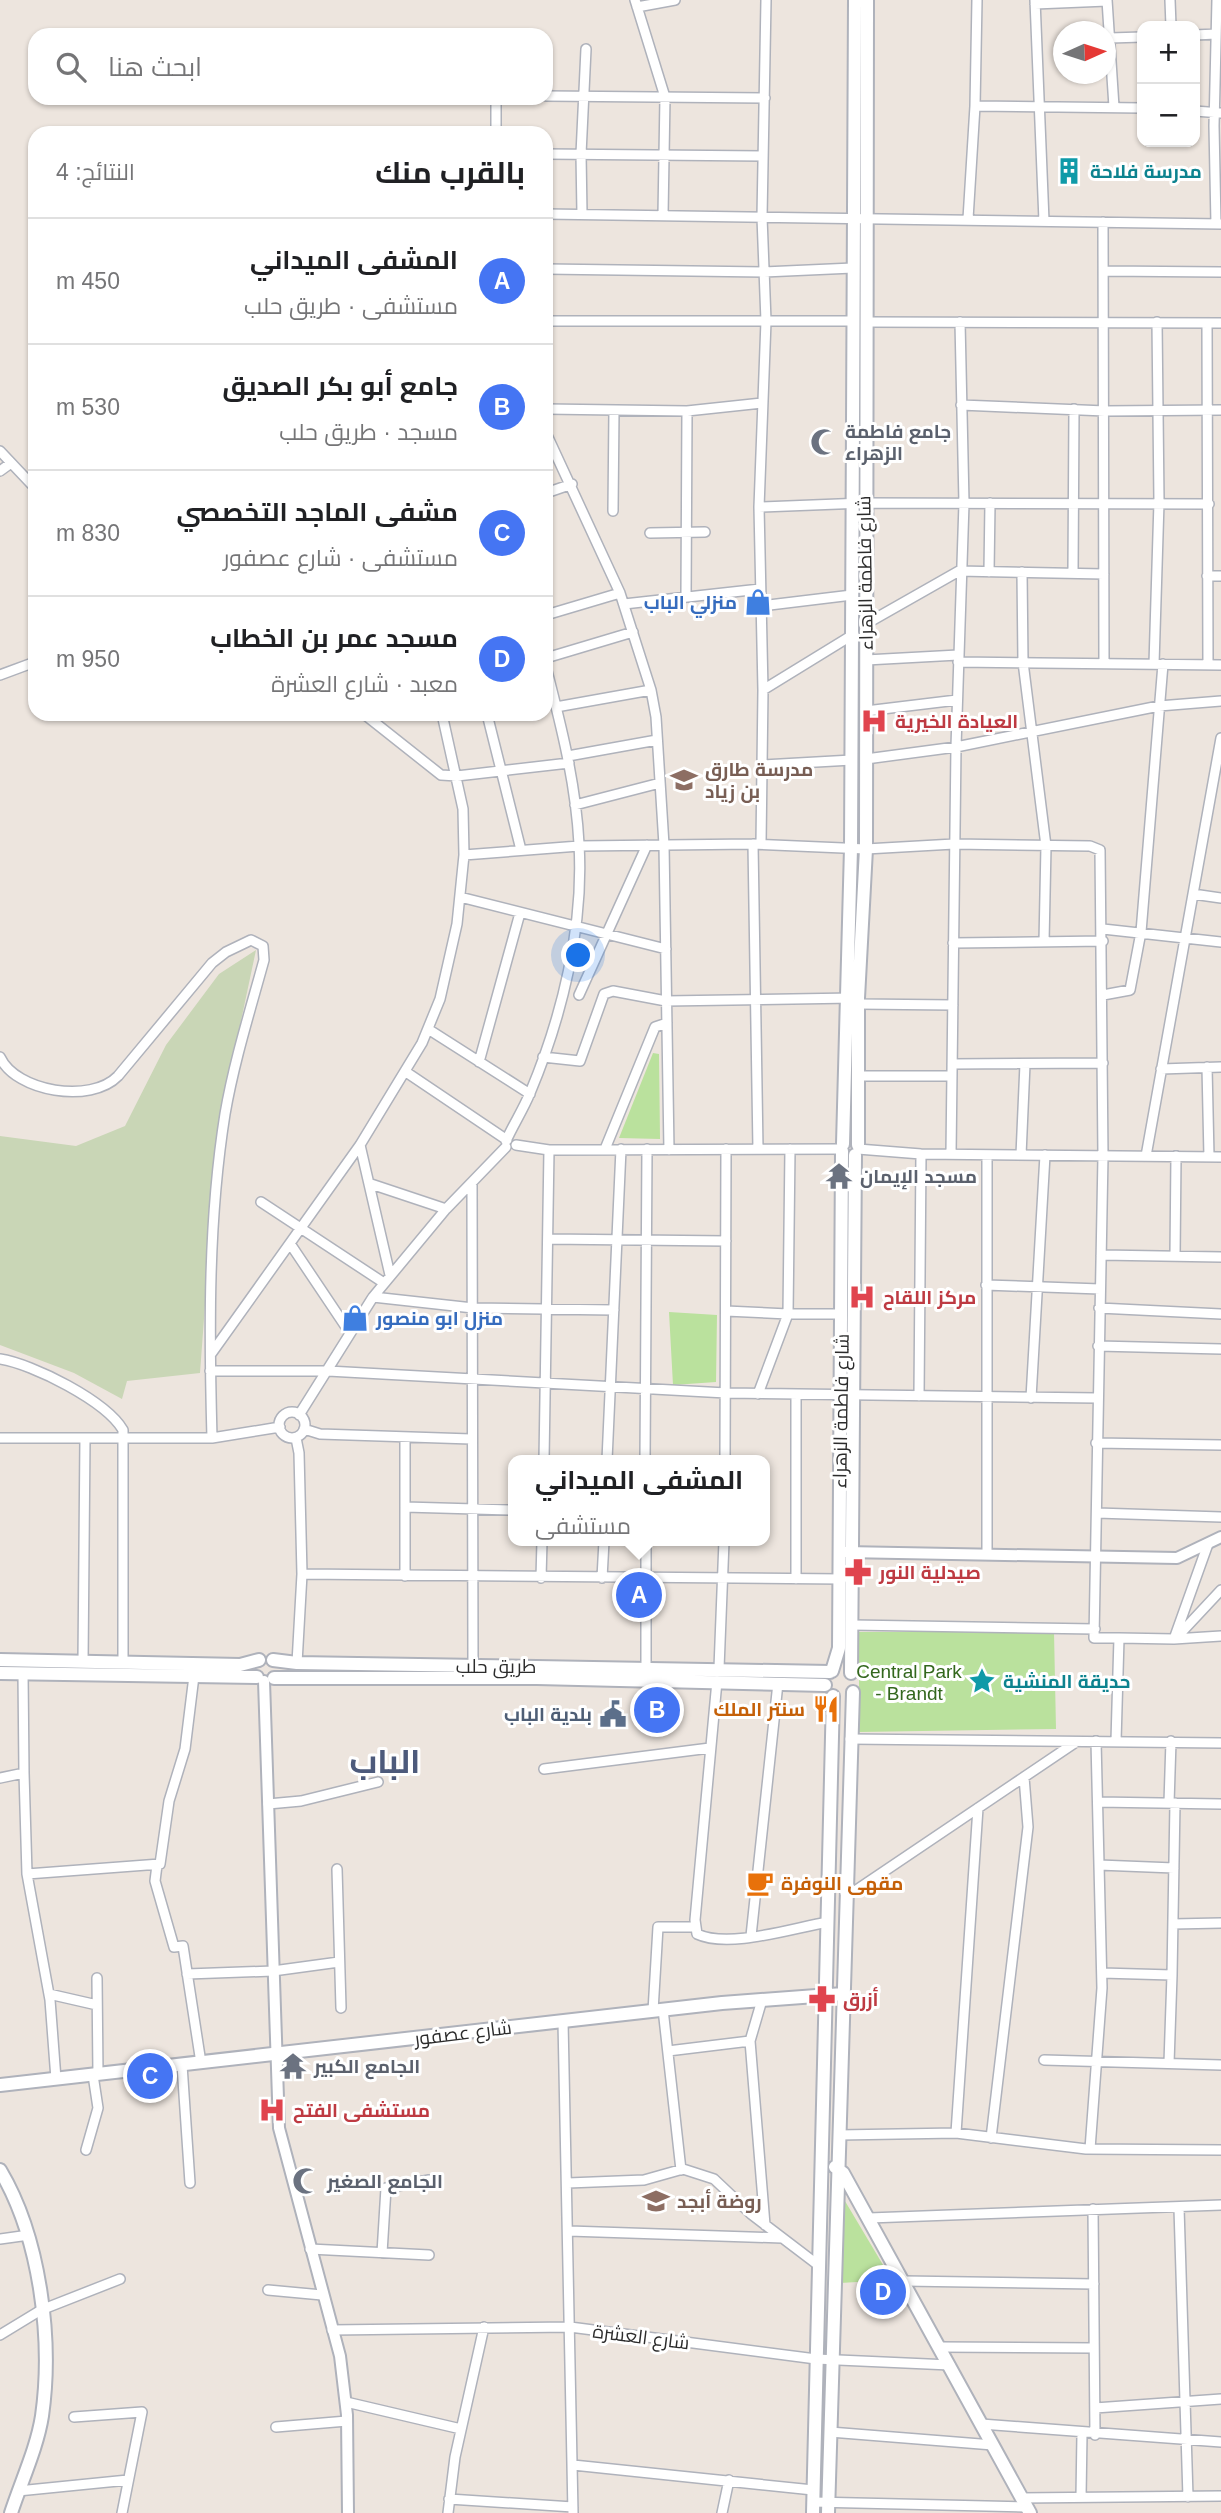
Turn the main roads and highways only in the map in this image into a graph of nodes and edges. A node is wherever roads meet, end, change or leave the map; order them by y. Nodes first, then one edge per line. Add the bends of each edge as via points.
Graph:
1 (855, 0) edge
2 (867, 0) edge
3 (860, 218) junction
4 (853, 307) junction
5 (867, 308) junction
6 (858, 503) junction
7 (853, 1000) junction
8 (850, 1149) junction
9 (847, 1395) junction
10 (0, 1660) edge
11 (260, 1660) junction
12 (273, 1660) junction
13 (0, 1673) edge
14 (851, 1673) junction
15 (718, 1675) junction
16 (829, 1676) junction
17 (265, 1679) junction
18 (853, 1692) junction
19 (833, 1696) junction
20 (843, 1994) junction
21 (826, 1995) junction
22 (0, 2085) edge
23 (821, 2156) junction
24 (838, 2169) junction
25 (0, 2170) edge
26 (813, 2501) edge
27 (1026, 2506) edge
28 (828, 2507) edge
29 (10, 2513) edge

1 - 3 main road, شارع فاطمة الزهراء
2 - 3 main road, شارع فاطمة الزهراء
3 - 4 main road, شارع فاطمة الزهراء
3 - 5 main road, شارع فاطمة الزهراء
4 - 5 main road
4 - 6 main road, شارع فاطمة الزهراء
5 - 6 main road, شارع فاطمة الزهراء
6 - 7 main road, شارع فاطمة الزهراء via 852,595
6 - 7 main road, شارع فاطمة الزهراء via 866,624 866,849
7 - 8 main road, شارع فاطمة الزهراء
7 - 8 main road, شارع فاطمة الزهراء via 858,1076
8 - 9 main road, شارع فاطمة الزهراء
8 - 9 main road, شارع فاطمة الزهراء via 842,1314
9 - 14 main road, شارع فاطمة الزهراء
9 - 16 main road, شارع فاطمة الزهراء via 838,1552 839,1648
10 - 11 main road via 240,1665
11 - 12 main road, طريق حلب
11 - 17 main road via 254,1668
12 - 15 main road, طريق حلب via 646,1667
12 - 17 main road via 278,1669
13 - 17 main road
14 - 16 main road via 840,1668
14 - 18 main road via 856,1682
15 - 16 main road
15 - 16 main road via 778,1682
15 - 17 main road
16 - 19 main road
18 - 19 main road via 846,1698
18 - 20 main road
19 - 21 main road
20 - 21 main road, شارع عصفور
20 - 24 main road
21 - 22 main road, شارع عصفور
21 - 23 main road
23 - 24 main road
23 - 26 main road
24 - 27 main road
24 - 28 main road
25 - 29 main road via 29,2235 45,2376 41,2418

